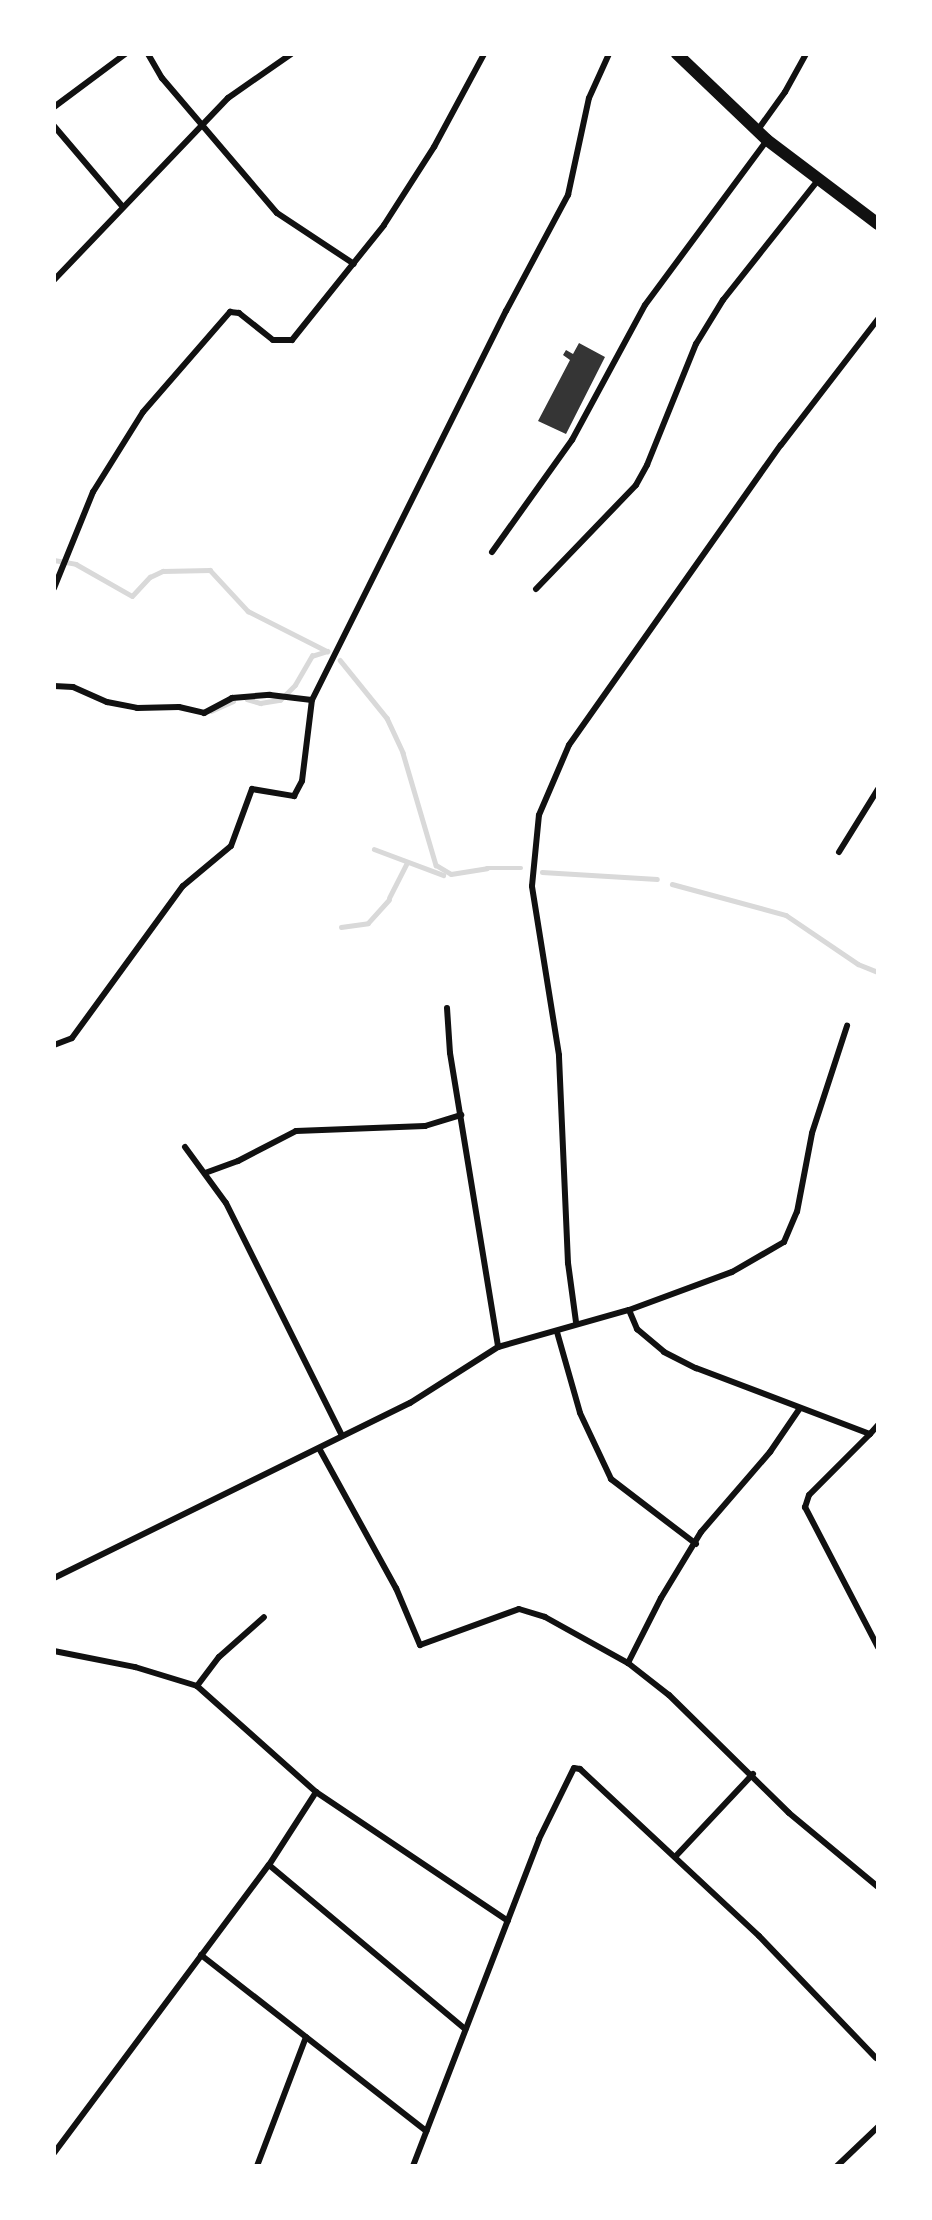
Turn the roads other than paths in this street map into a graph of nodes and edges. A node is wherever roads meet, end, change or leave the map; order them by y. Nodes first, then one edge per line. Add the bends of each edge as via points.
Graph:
1 (125, 54) edge
2 (148, 54) edge
3 (291, 54) edge
4 (484, 54) edge
5 (609, 54) edge
6 (677, 54) edge
7 (806, 54) edge
8 (54, 107) edge
9 (204, 123) junction
10 (54, 126) edge
11 (757, 131) junction
12 (767, 140) junction
13 (819, 179) junction
14 (122, 206) junction
15 (878, 224) edge
16 (354, 264) junction
17 (54, 280) edge
18 (878, 320) edge
19 (492, 552) dead end
20 (54, 588) edge
21 (536, 589) dead end
22 (54, 686) edge
23 (312, 700) junction
24 (878, 789) edge
25 (839, 852) dead end
26 (447, 1008) dead end
27 (847, 1026) dead end
28 (54, 1045) edge
29 (462, 1115) junction
30 (185, 1147) dead end
31 (205, 1173) junction
32 (629, 1310) junction
33 (576, 1322) junction
34 (557, 1332) junction
35 (498, 1347) junction
36 (800, 1408) junction
37 (878, 1425) edge
38 (870, 1434) junction
39 (342, 1436) junction
40 (320, 1450) junction
41 (696, 1544) junction
42 (54, 1578) edge
43 (264, 1617) dead end
44 (878, 1628) edge
45 (872, 1634) junction
46 (878, 1647) edge
47 (54, 1650) edge
48 (628, 1663) junction
49 (197, 1686) junction
50 (753, 1774) junction
51 (316, 1792) junction
52 (675, 1857) junction
53 (269, 1865) junction
54 (878, 1887) edge
55 (508, 1921) junction
56 (201, 1955) junction
57 (465, 2029) junction
58 (306, 2037) junction
59 (877, 2058) edge
60 (878, 2127) edge
61 (426, 2131) junction
62 (54, 2153) edge
63 (257, 2166) edge
64 (413, 2166) edge
65 (837, 2166) edge

1 - 8 street
2 - 9 street via 162,78
3 - 9 street via 228,99
4 - 16 street via 434,147
5 - 23 street via 589,98 568,195 506,310
6 - 11 main road
7 - 11 street
9 - 14 street
9 - 16 street via 277,213
10 - 14 street
11 - 12 main road
12 - 13 main road
12 - 19 street via 645,305 572,440
13 - 15 main road
13 - 21 street via 723,300 696,344 636,485
14 - 17 street
16 - 20 street via 292,340 273,340 239,313 225,316 143,412 93,492
18 - 33 street via 746,493 569,745 555,769 539,815 532,886 559,1055 568,1263
22 - 23 street via 73,687 107,702 137,708 179,707 204,713 232,698 270,695
23 - 28 street via 302,781 294,796 252,789 231,846 183,886 72,1038
24 - 25 street
26 - 29 street via 450,1053
27 - 32 street via 812,1133 797,1212 784,1242 732,1272
29 - 31 street via 414,1127 296,1131
29 - 35 street
30 - 31 street
31 - 39 street via 226,1203
32 - 33 street
32 - 36 street via 637,1329 664,1352
33 - 34 street
34 - 35 street
34 - 41 street via 580,1413 611,1479
35 - 39 street via 410,1403
36 - 38 street
36 - 41 street via 771,1452 715,1514
37 - 38 street
38 - 45 street via 809,1495 806,1507
39 - 40 street
40 - 42 street
40 - 48 street via 396,1588 420,1645 519,1609 532,1610
41 - 48 street via 661,1598
43 - 49 street via 219,1657
44 - 45 street
45 - 46 street
47 - 49 street via 146,1670
48 - 50 street via 708,1730
49 - 51 street
50 - 52 street
50 - 54 street via 789,1813
51 - 53 street
51 - 55 street
52 - 55 street via 580,1769 574,1768 539,1839
52 - 59 street via 807,1982
53 - 56 street
53 - 57 street
55 - 57 street
56 - 58 street
56 - 62 street
57 - 61 street
58 - 61 street
58 - 63 street
60 - 65 street
61 - 64 street

